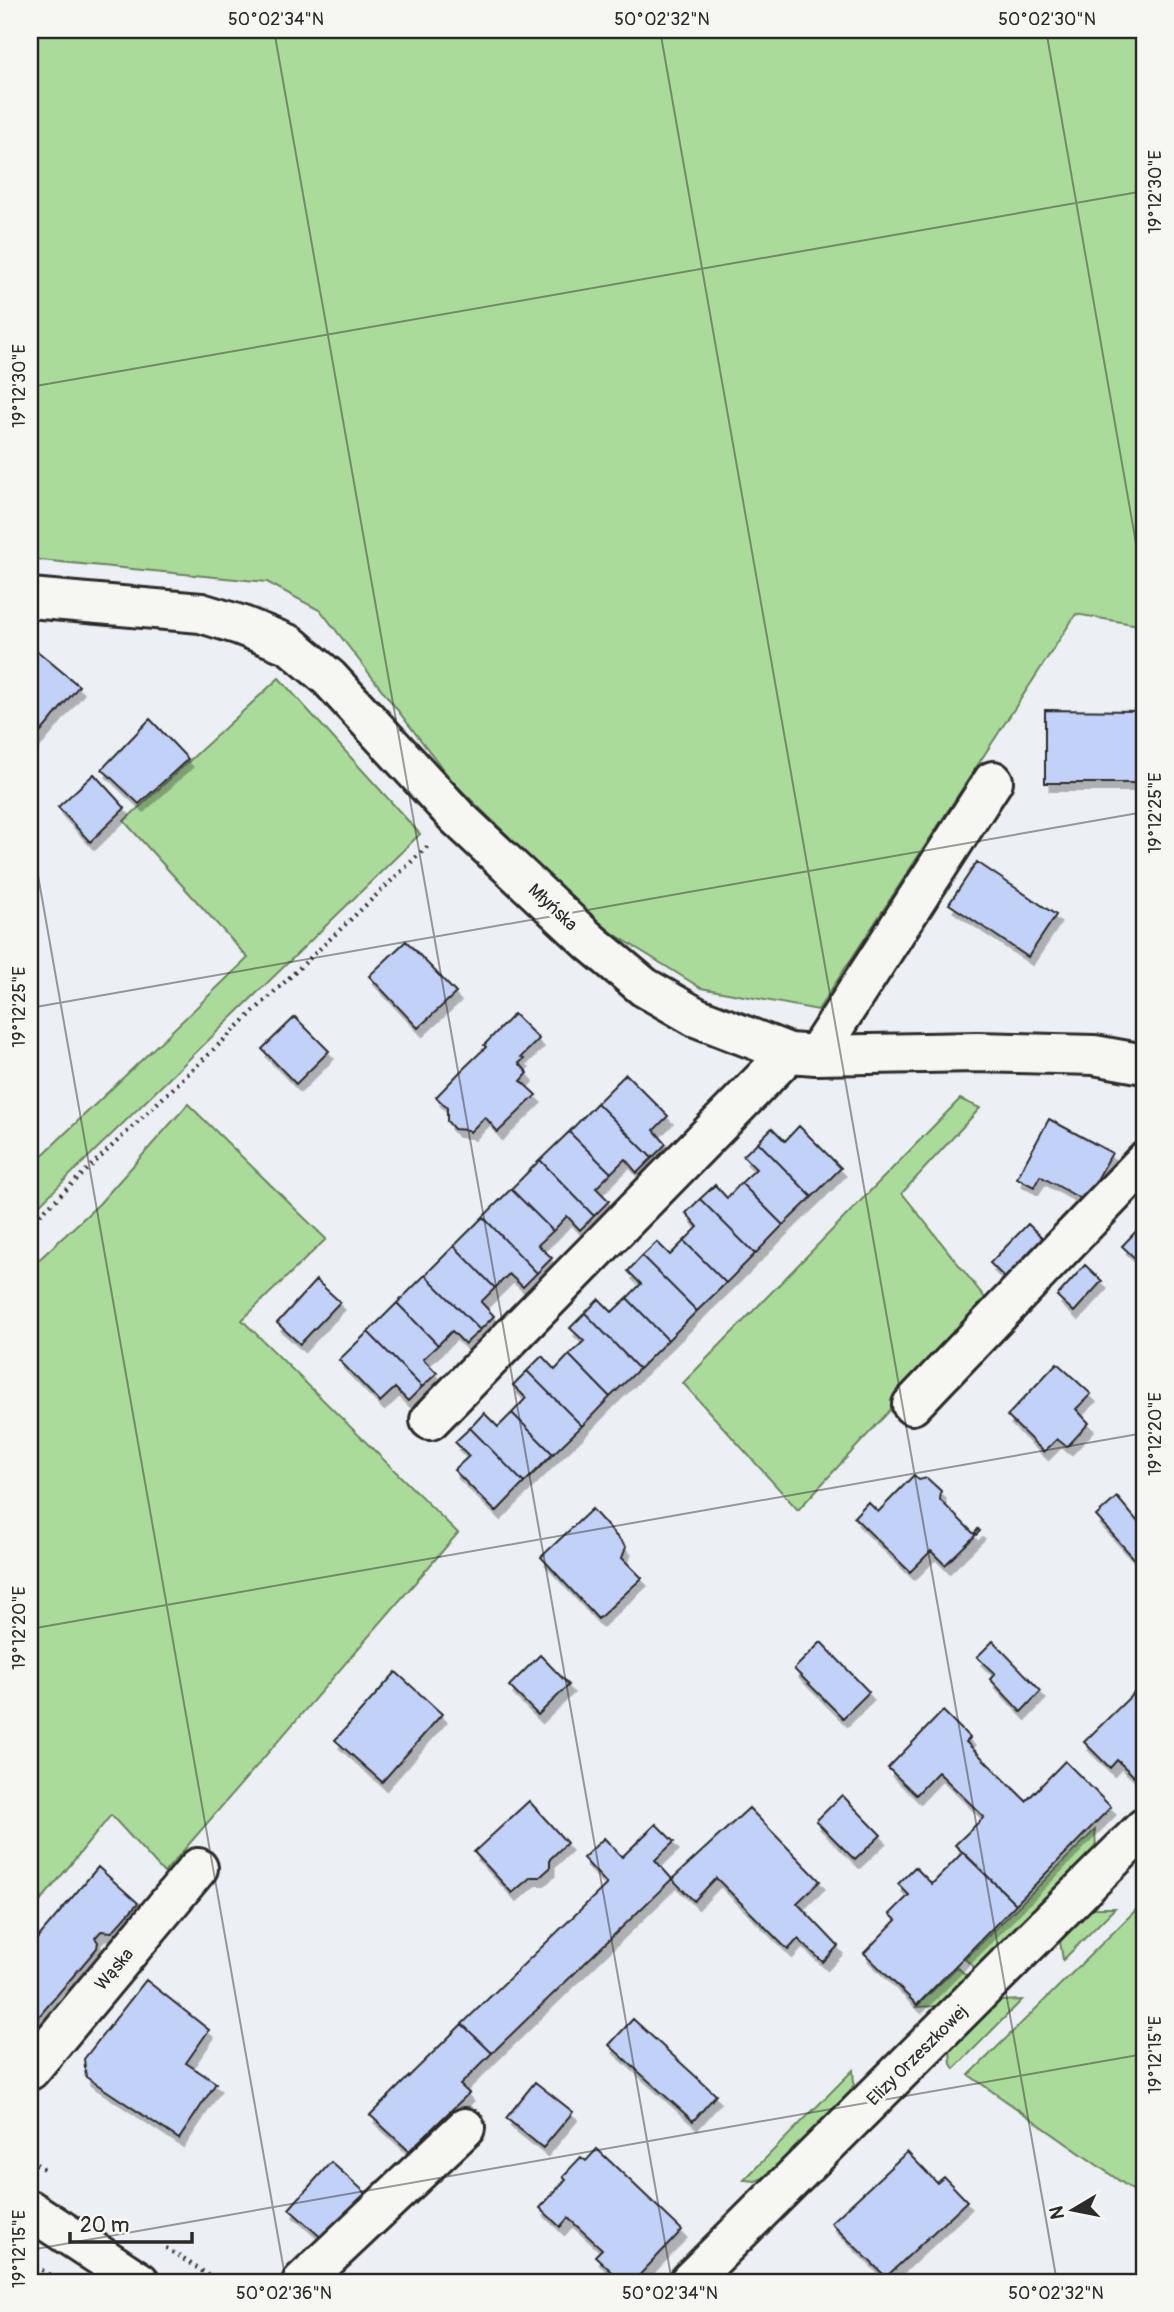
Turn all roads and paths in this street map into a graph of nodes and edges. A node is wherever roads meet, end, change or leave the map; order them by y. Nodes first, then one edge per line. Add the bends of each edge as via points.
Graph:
1 (30, 598) edge
2 (993, 781) dead end
3 (457, 817) junction
4 (803, 1054) junction
5 (1144, 1064) edge
6 (1144, 1162) edge
7 (30, 1224) edge
8 (912, 1405) dead end
9 (430, 1420) dead end
10 (1144, 1828) edge
11 (198, 1868) dead end
12 (30, 2070) edge
13 (465, 2128) dead end
14 (30, 2210) edge
15 (30, 2262) edge
16 (60, 2282) edge
17 (140, 2282) edge
18 (302, 2282) edge
19 (689, 2282) edge

1 - 3 street, Młyńska via 201,614 290,645 329,678
2 - 4 street
3 - 4 street, Młyńska via 643,986 696,1017
3 - 7 path
4 - 5 street, Młyńska via 1094,1055
4 - 9 street
6 - 8 street
10 - 19 street, Elizy Orzeszkowej
11 - 12 street, Wąska
13 - 18 street
14 - 17 street
15 - 16 path

